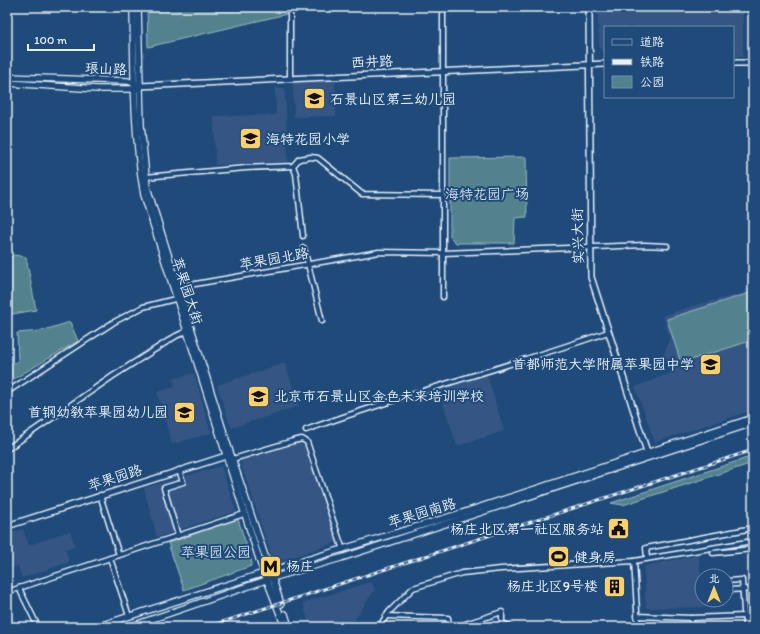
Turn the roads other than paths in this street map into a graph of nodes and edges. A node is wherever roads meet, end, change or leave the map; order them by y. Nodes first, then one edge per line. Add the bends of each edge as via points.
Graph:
1 (133, 7) edge
2 (138, 7) edge
3 (290, 7) edge
4 (443, 7) edge
5 (589, 7) edge
6 (753, 7) edge
7 (753, 31) edge
8 (734, 63) edge
9 (753, 63) edge
10 (589, 64) junction
11 (604, 64) edge
12 (443, 71) junction
13 (7, 77) edge
14 (290, 78) junction
15 (134, 82) junction
16 (7, 83) edge
17 (140, 86) junction
18 (135, 90) junction
19 (293, 166) junction
20 (143, 177) junction
21 (443, 195) junction
22 (303, 236) dead end
23 (667, 246) dead end
24 (304, 248) dead end
25 (590, 248) junction
26 (443, 253) junction
27 (307, 264) junction
28 (178, 287) junction
29 (443, 297) dead end
30 (179, 298) junction
31 (322, 321) dead end
32 (189, 329) junction
33 (608, 332) junction
34 (7, 392) edge
35 (753, 418) edge
36 (753, 423) edge
37 (306, 430) dead end
38 (7, 449) edge
39 (648, 454) junction
40 (230, 456) junction
41 (179, 470) junction
42 (100, 495) junction
43 (244, 514) junction
44 (7, 526) edge
45 (753, 528) edge
46 (178, 536) junction
47 (753, 541) edge
48 (753, 548) edge
49 (343, 550) junction
50 (713, 552) dead end
51 (119, 555) junction
52 (110, 558) junction
53 (647, 558) junction
54 (634, 561) junction
55 (267, 572) junction
56 (270, 579) junction
57 (734, 580) edge
58 (19, 588) junction
59 (743, 589) junction
60 (753, 589) edge
61 (734, 590) edge
62 (7, 592) edge
63 (129, 616) junction
64 (386, 616) junction
65 (637, 616) junction
66 (744, 616) junction
67 (691, 618) junction
68 (38, 627) edge
69 (96, 627) edge
70 (129, 627) edge
71 (285, 627) edge
72 (289, 627) edge
73 (379, 627) edge
74 (449, 627) edge
75 (456, 627) edge
76 (511, 627) edge
77 (638, 627) edge
78 (692, 627) edge
79 (745, 627) edge

1 - 15 main road, 苹果园大街
2 - 17 main road, 苹果园大街
3 - 14 street
4 - 12 street
5 - 10 street, 实兴大街
6 - 7 street
8 - 9 street
10 - 11 street, 西井路
10 - 12 street, 西井路
10 - 25 street, 实兴大街
12 - 14 street, 西井路
12 - 21 street
13 - 15 main road, 琅山路
14 - 17 street, 西井路
15 - 17 main road, 琅山路
15 - 18 main road, 苹果园大街
16 - 18 main road, 琅山路
17 - 18 main road, 琅山路
17 - 20 main road, 苹果园大街
18 - 20 main road, 苹果园大街
19 - 20 street
19 - 21 street via 299,159 311,156 318,158 362,194
19 - 22 street
20 - 28 main road, 苹果园大街
20 - 30 main road, 苹果园大街 via 149,212
21 - 26 street
23 - 25 street, 苹果园北路
24 - 27 street
25 - 26 street, 苹果园北路
25 - 33 street, 实兴大街 via 591,277
26 - 27 street, 苹果园北路 via 373,253
26 - 29 street
27 - 28 street, 苹果园北路
27 - 31 street
28 - 30 main road, 苹果园大街
30 - 32 main road, 苹果园大街
30 - 34 street via 143,307 114,322
32 - 38 street via 113,376
32 - 40 main road, 苹果园大街
33 - 37 street
33 - 39 street, 实兴大街
35 - 39 main road, 苹果园南路
36 - 39 main road, 苹果园南路
39 - 49 main road, 苹果园南路
39 - 56 main road, 苹果园南路 via 341,558
40 - 41 street, 苹果园路
40 - 43 main road, 苹果园大街
40 - 49 street via 302,439 307,442
40 - 55 main road, 苹果园大街
41 - 42 street, 苹果园路
41 - 46 street via 183,482 164,488
42 - 44 street, 苹果园路
42 - 51 street
43 - 46 street
43 - 55 main road, 苹果园大街
45 - 53 street via 646,548
46 - 51 street
47 - 53 street
48 - 50 street
49 - 55 main road, 苹果园南路
51 - 52 street
52 - 58 street
52 - 63 street
53 - 54 street
54 - 64 street via 501,568 462,573 412,588
54 - 65 street
55 - 56 main road
55 - 63 main road, 苹果园南路
56 - 70 main road, 苹果园南路
56 - 71 main road
56 - 72 main road
57 - 59 street via 742,580
58 - 62 street
58 - 68 street
59 - 60 street
59 - 61 street
59 - 66 street
63 - 69 main road, 苹果园南路
64 - 73 street
64 - 74 street via 448,618
65 - 67 street
65 - 77 street
66 - 67 street
66 - 79 street
67 - 78 street
75 - 76 street via 502,612 502,623

